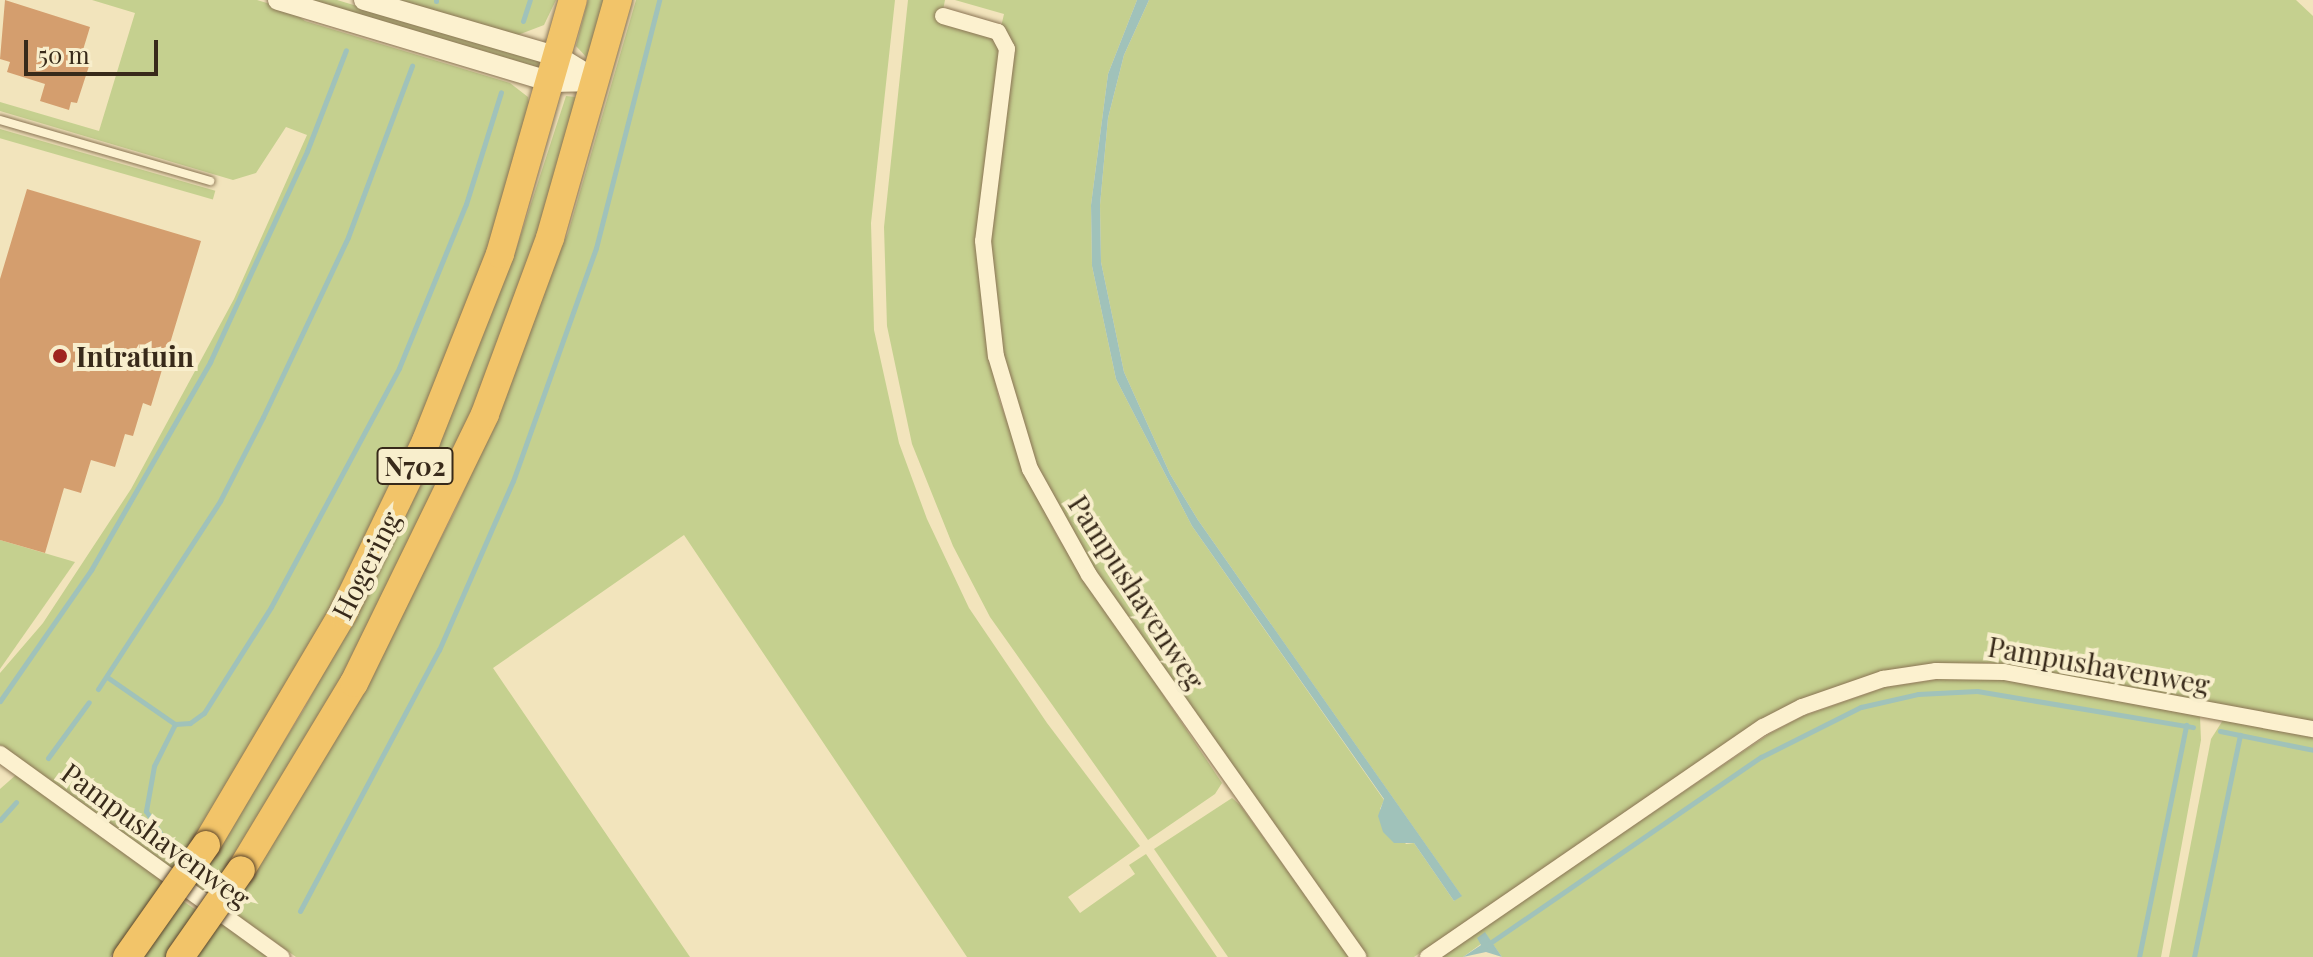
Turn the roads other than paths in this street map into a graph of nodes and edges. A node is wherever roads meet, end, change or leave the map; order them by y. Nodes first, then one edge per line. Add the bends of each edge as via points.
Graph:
1 (278, 0) edge
2 (364, 0) edge
3 (573, 0) edge
4 (618, 0) edge
5 (943, 16) dead end
6 (556, 70) junction
7 (598, 81) junction
8 (0, 120) edge
9 (210, 181) dead end
10 (2313, 729) edge
11 (0, 754) edge
12 (127, 957) edge
13 (180, 957) edge
14 (281, 957) edge
15 (1358, 957) edge
16 (1428, 957) edge

1 - 6 street
2 - 6 street
3 - 6 highway, Hogering / N702
4 - 7 highway, Hogering / N702
5 - 15 street, Pampushavenweg via 998,32 1007,49 983,241 996,356 1030,469 1089,575
6 - 7 street
6 - 12 highway, Hogering / N702, bridge via 500,254 399,500 310,674 206,845
7 - 13 highway, Hogering / N702, bridge via 550,238 474,438 354,683 241,870
8 - 9 lane
10 - 16 street, Pampushavenweg via 2004,672 1936,671 1883,679 1802,707 1763,727
11 - 14 street, Pampushavenweg

